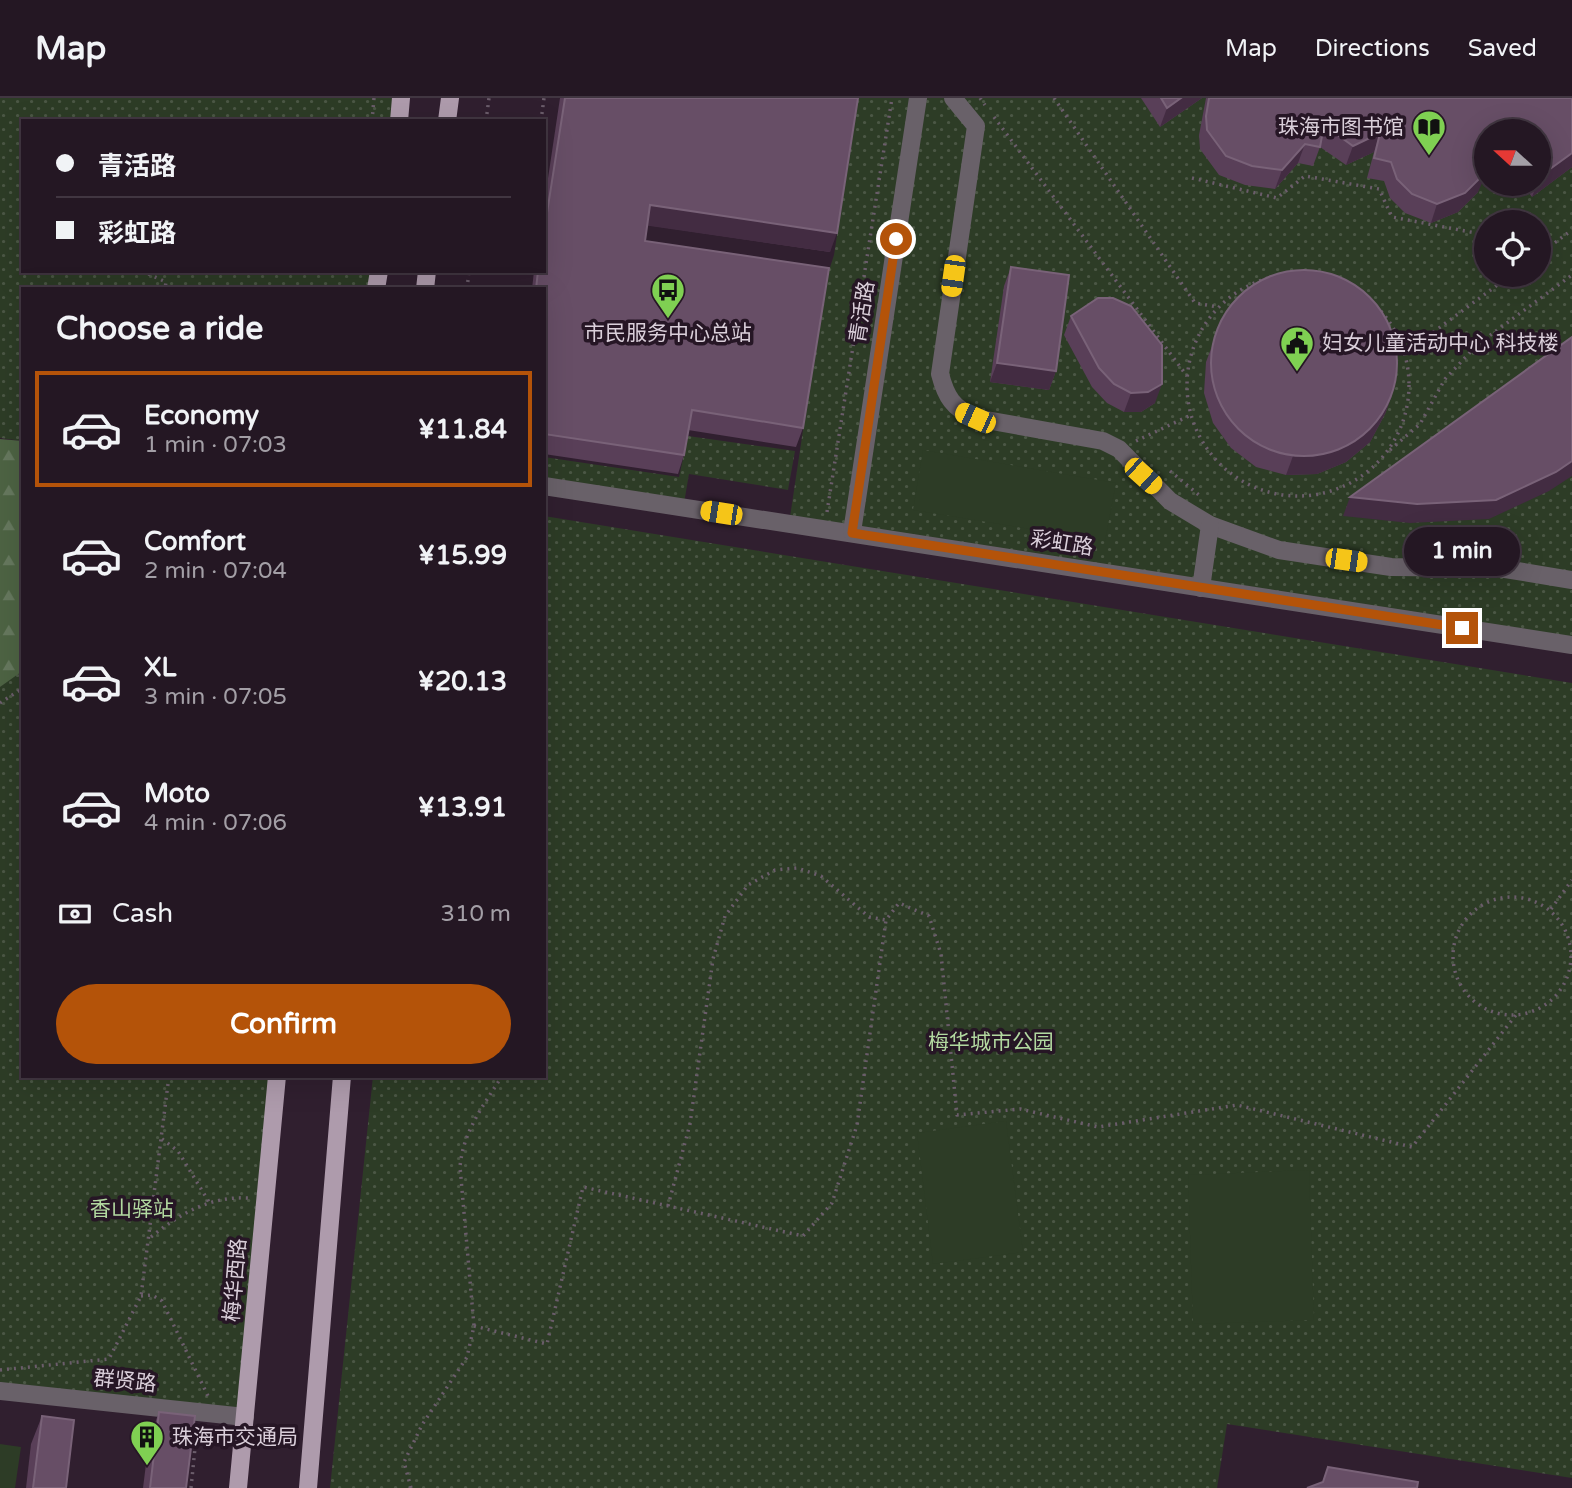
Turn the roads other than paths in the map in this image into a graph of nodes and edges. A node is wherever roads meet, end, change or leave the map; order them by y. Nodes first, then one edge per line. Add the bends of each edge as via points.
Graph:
1 (401, 98) edge
2 (450, 98) edge
3 (918, 98) edge
4 (953, 98) edge
5 (399, 119) edge
6 (447, 119) edge
7 (546, 486) edge
8 (1210, 525) junction
9 (852, 533) junction
10 (1572, 580) edge
11 (1201, 588) junction
12 (1572, 645) edge
13 (277, 1078) edge
14 (342, 1078) edge
15 (0, 1391) edge
16 (245, 1417) junction
17 (238, 1488) edge
18 (308, 1488) edge

1 - 5 main road
2 - 6 main road
3 - 9 street, 青活路
4 - 8 street via 975,126 942,352 944,392 952,404 975,418 1124,442 1170,501
7 - 9 street, 彩虹路
8 - 10 street via 1291,552 1391,567 1499,568
8 - 11 street
9 - 11 street, 彩虹路
11 - 12 street, 彩虹路
13 - 16 main road, 梅华西路
14 - 18 main road
15 - 16 street, 群贤路
16 - 17 main road, 梅华西路

